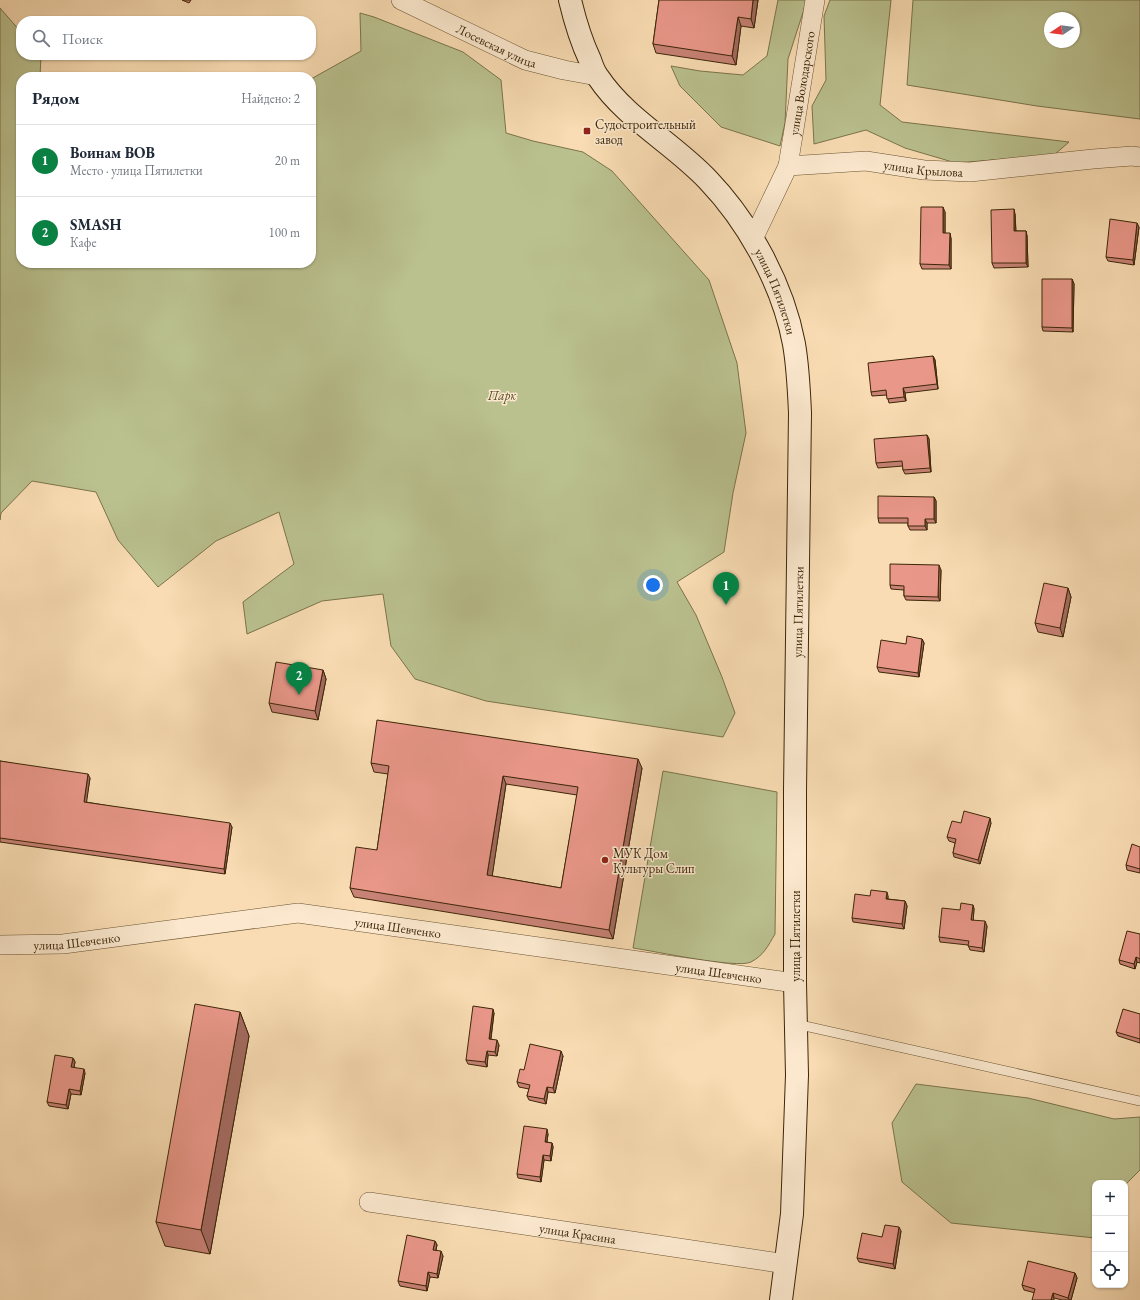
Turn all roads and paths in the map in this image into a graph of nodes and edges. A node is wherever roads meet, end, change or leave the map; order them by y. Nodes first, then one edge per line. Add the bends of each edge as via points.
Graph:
1 (401, 0) edge
2 (570, 0) edge
3 (814, 0) edge
4 (597, 76) junction
5 (1140, 157) edge
6 (788, 166) junction
7 (754, 239) junction
8 (0, 945) edge
9 (795, 984) junction
10 (796, 1024) junction
11 (1140, 1101) edge
12 (369, 1202) dead end
13 (786, 1264) junction
14 (781, 1300) edge

1 - 4 street, Лосевская улица via 525,60
2 - 4 main road, улица Пятилетки
3 - 6 street, улица Володарского
4 - 7 main road, улица Пятилетки via 639,122 707,179 730,205
5 - 6 street, улица Крылова via 1093,159 970,172 924,170 866,161
6 - 7 street
7 - 9 main road, улица Пятилетки via 784,309 793,343 799,386
8 - 9 street, улица Шевченко via 63,944 298,913
9 - 10 main road, улица Пятилетки
10 - 11 lane
10 - 13 main road, улица Пятилетки via 794,1171
12 - 13 street, улица Красина
13 - 14 main road, улица Пятилетки

